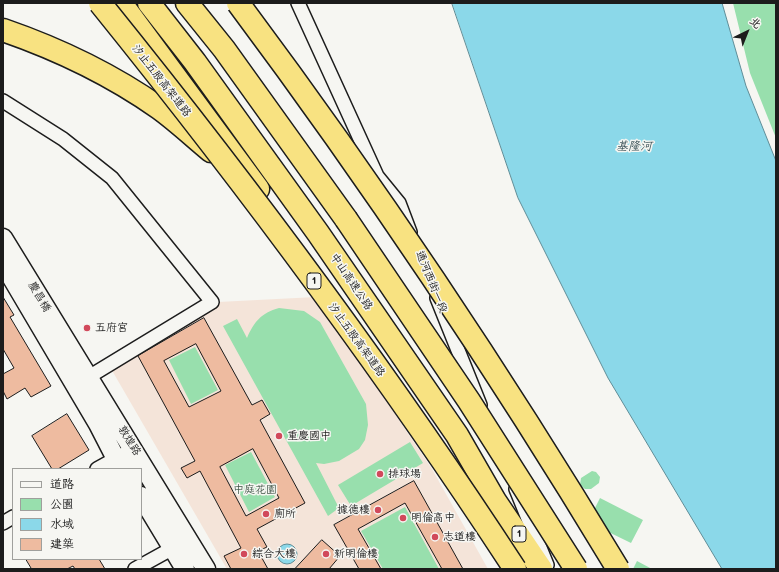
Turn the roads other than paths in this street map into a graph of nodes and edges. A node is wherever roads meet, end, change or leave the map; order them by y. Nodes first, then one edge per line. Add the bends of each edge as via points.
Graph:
1 (100, 3) edge
2 (121, 3) edge
3 (149, 3) edge
4 (238, 3) edge
5 (298, 3) edge
6 (189, 4) edge
7 (20, 36) edge
8 (3, 101) edge
9 (274, 209) junction
10 (3, 238) edge
11 (3, 263) edge
12 (69, 361) junction
13 (82, 381) junction
14 (133, 449) junction
15 (120, 464) edge
16 (102, 468) edge
17 (142, 498) edge
18 (495, 501) junction
19 (12, 518) edge
20 (3, 523) edge
21 (173, 548) junction
22 (136, 569) edge
23 (185, 569) edge
24 (206, 569) edge
25 (515, 569) edge
26 (541, 569) edge
27 (549, 569) edge
28 (576, 569) edge
29 (618, 569) edge

1 - 25 highway, 汐止五股高架道路 / 1, bridge via 313,280 445,462
2 - 9 highway, 1
3 - 18 highway, 中山高速公路 / 1 via 195,62 318,233 457,435
4 - 29 highway, bridge via 290,72 404,236 518,408
5 - 27 street, 通河西街一段 via 377,176 399,203
6 - 28 highway, bridge via 346,219 469,401
7 - 9 highway, 1 via 99,71 160,108 227,164
8 - 13 street via 63,139 112,178 212,302
9 - 18 highway, 1 via 447,449
10 - 12 street, 慶昌橋
11 - 12 street, 慶昌橋
12 - 13 street, 敦煌路
13 - 14 street, 敦煌路
13 - 15 street, 敦煌路 via 98,424
14 - 15 street
14 - 24 street, 敦煌路
15 - 16 street
17 - 21 street
18 - 26 highway, 中山高速公路 / 1
19 - 20 street
21 - 22 street
21 - 23 street

